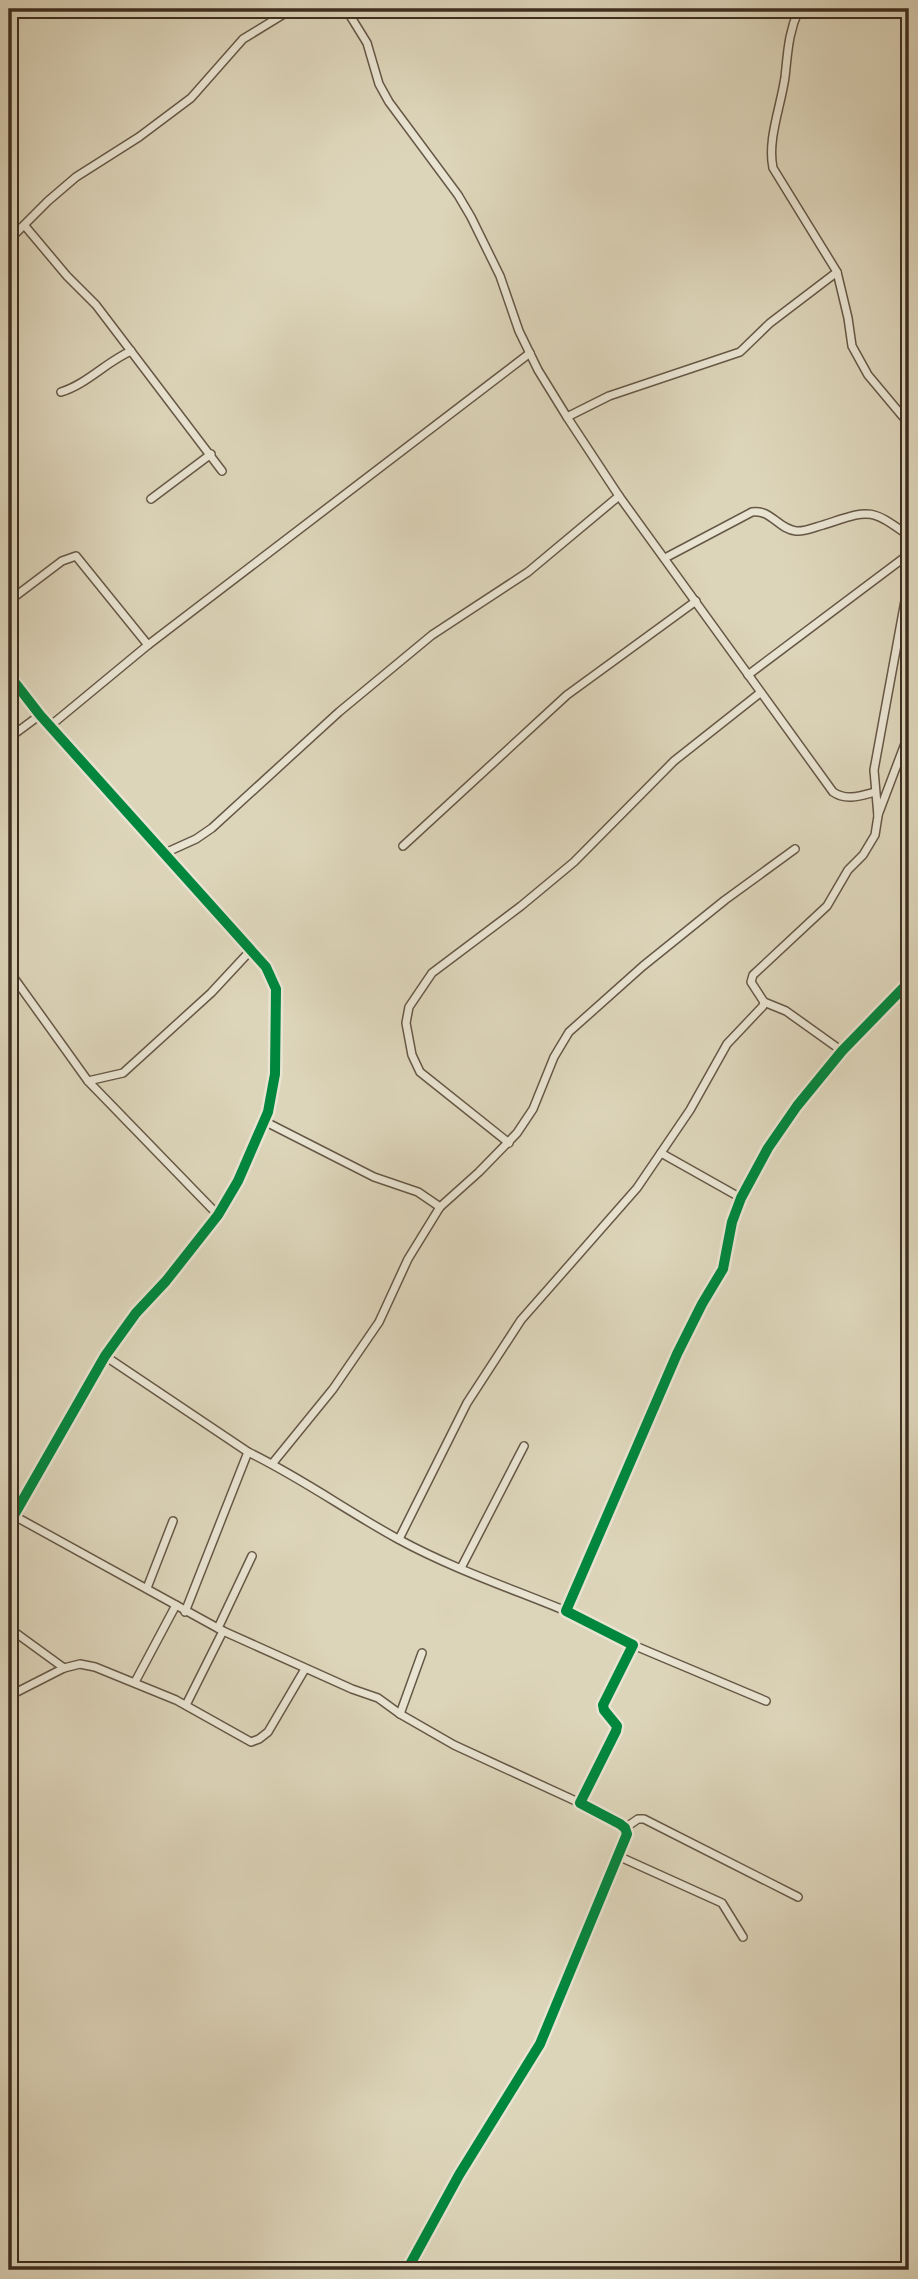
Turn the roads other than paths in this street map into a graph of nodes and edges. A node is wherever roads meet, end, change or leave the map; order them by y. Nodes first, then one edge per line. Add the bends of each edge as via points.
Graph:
1 (292, 9) edge
2 (346, 9) edge
3 (799, 9) edge
4 (25, 226) junction
5 (9, 240) edge
6 (837, 272) junction
7 (131, 351) junction
8 (530, 353) junction
9 (61, 392) dead end
10 (567, 416) junction
11 (909, 424) edge
12 (211, 454) junction
13 (222, 471) dead end
14 (619, 496) junction
15 (151, 499) dead end
16 (909, 536) edge
17 (909, 554) edge
18 (665, 558) junction
19 (909, 579) edge
20 (9, 601) edge
21 (696, 601) junction
22 (148, 646) junction
23 (9, 674) edge
24 (748, 675) junction
25 (760, 693) junction
26 (40, 715) junction
27 (50, 726) junction
28 (909, 733) edge
29 (9, 738) edge
30 (875, 792) junction
31 (878, 816) junction
32 (403, 846) dead end
33 (795, 849) dead end
34 (165, 853) junction
35 (251, 950) junction
36 (9, 971) edge
37 (909, 982) edge
38 (764, 1002) junction
39 (842, 1051) junction
40 (88, 1081) junction
41 (264, 1121) junction
42 (509, 1143) junction
43 (661, 1153) junction
44 (741, 1198) junction
45 (440, 1207) junction
46 (219, 1215) junction
47 (105, 1356) junction
48 (524, 1446) dead end
49 (248, 1452) junction
50 (272, 1464) junction
51 (11, 1514) edge
52 (173, 1521) dead end
53 (9, 1524) edge
54 (399, 1539) junction
55 (252, 1556) dead end
56 (461, 1568) junction
57 (147, 1588) junction
58 (176, 1605) junction
59 (566, 1611) junction
60 (186, 1612) junction
61 (9, 1628) edge
62 (220, 1630) junction
63 (633, 1645) junction
64 (422, 1654) dead end
65 (64, 1668) junction
66 (305, 1669) junction
67 (135, 1682) junction
68 (9, 1696) edge
69 (766, 1701) dead end
70 (186, 1705) junction
71 (400, 1714) junction
72 (580, 1803) junction
73 (625, 1828) junction
74 (618, 1856) junction
75 (798, 1897) dead end
76 (743, 1937) dead end
77 (407, 2270) edge

1 - 4 street via 243,40 191,98 76,177
2 - 8 street via 367,43 389,102 471,217
3 - 6 street via 786,47 773,169
4 - 5 street
4 - 7 street
6 - 10 street via 740,352 608,397
6 - 11 street via 852,346 868,375
7 - 9 street
7 - 12 street
8 - 10 street
8 - 22 street
10 - 14 street
12 - 13 street
12 - 15 street
14 - 18 street
14 - 34 street via 528,572 432,635 212,828
16 - 18 street via 872,513 795,531 761,511
17 - 24 street
18 - 21 street
19 - 30 street via 874,770
20 - 22 street via 62,561 76,556
21 - 24 street
21 - 32 street via 567,695
22 - 27 street
23 - 26 street
24 - 25 street
25 - 30 street via 833,792 840,797
25 - 42 street via 674,761 574,862 432,973 409,1007 412,1055 420,1072
26 - 27 street
26 - 29 street
27 - 34 street
28 - 31 street
30 - 31 street
31 - 38 street via 875,835 827,906 753,975 751,982
33 - 42 street via 724,900 569,1032 533,1110
34 - 35 street
35 - 40 street via 123,1073
35 - 41 street via 276,989 275,1074
36 - 40 street
37 - 39 street
38 - 39 street via 786,1011
38 - 43 street via 727,1044
39 - 44 street via 775,1137
40 - 46 street
41 - 45 street via 374,1177 418,1192
41 - 46 street
42 - 45 street
43 - 44 street
43 - 54 street via 637,1188 521,1320 467,1403
44 - 59 street via 723,1269 677,1354
45 - 50 street via 408,1259 379,1322
46 - 47 street
47 - 49 street
47 - 51 street
48 - 56 street
49 - 50 street
49 - 60 street
50 - 54 street
51 - 53 street
51 - 57 street
52 - 57 street
54 - 56 street
55 - 62 street
56 - 59 street
57 - 58 street
58 - 60 street
58 - 67 street
59 - 63 street
60 - 62 street
61 - 65 street
62 - 66 street
62 - 70 street
63 - 69 street
63 - 72 street via 603,1705 616,1731
64 - 71 street
65 - 67 street via 80,1664
65 - 68 street
66 - 70 street via 268,1732 251,1742
66 - 71 street via 379,1698
67 - 70 street
71 - 72 street via 454,1745
72 - 73 street
73 - 74 street
73 - 75 street via 644,1819
74 - 76 street via 722,1903
74 - 77 street via 540,2044

